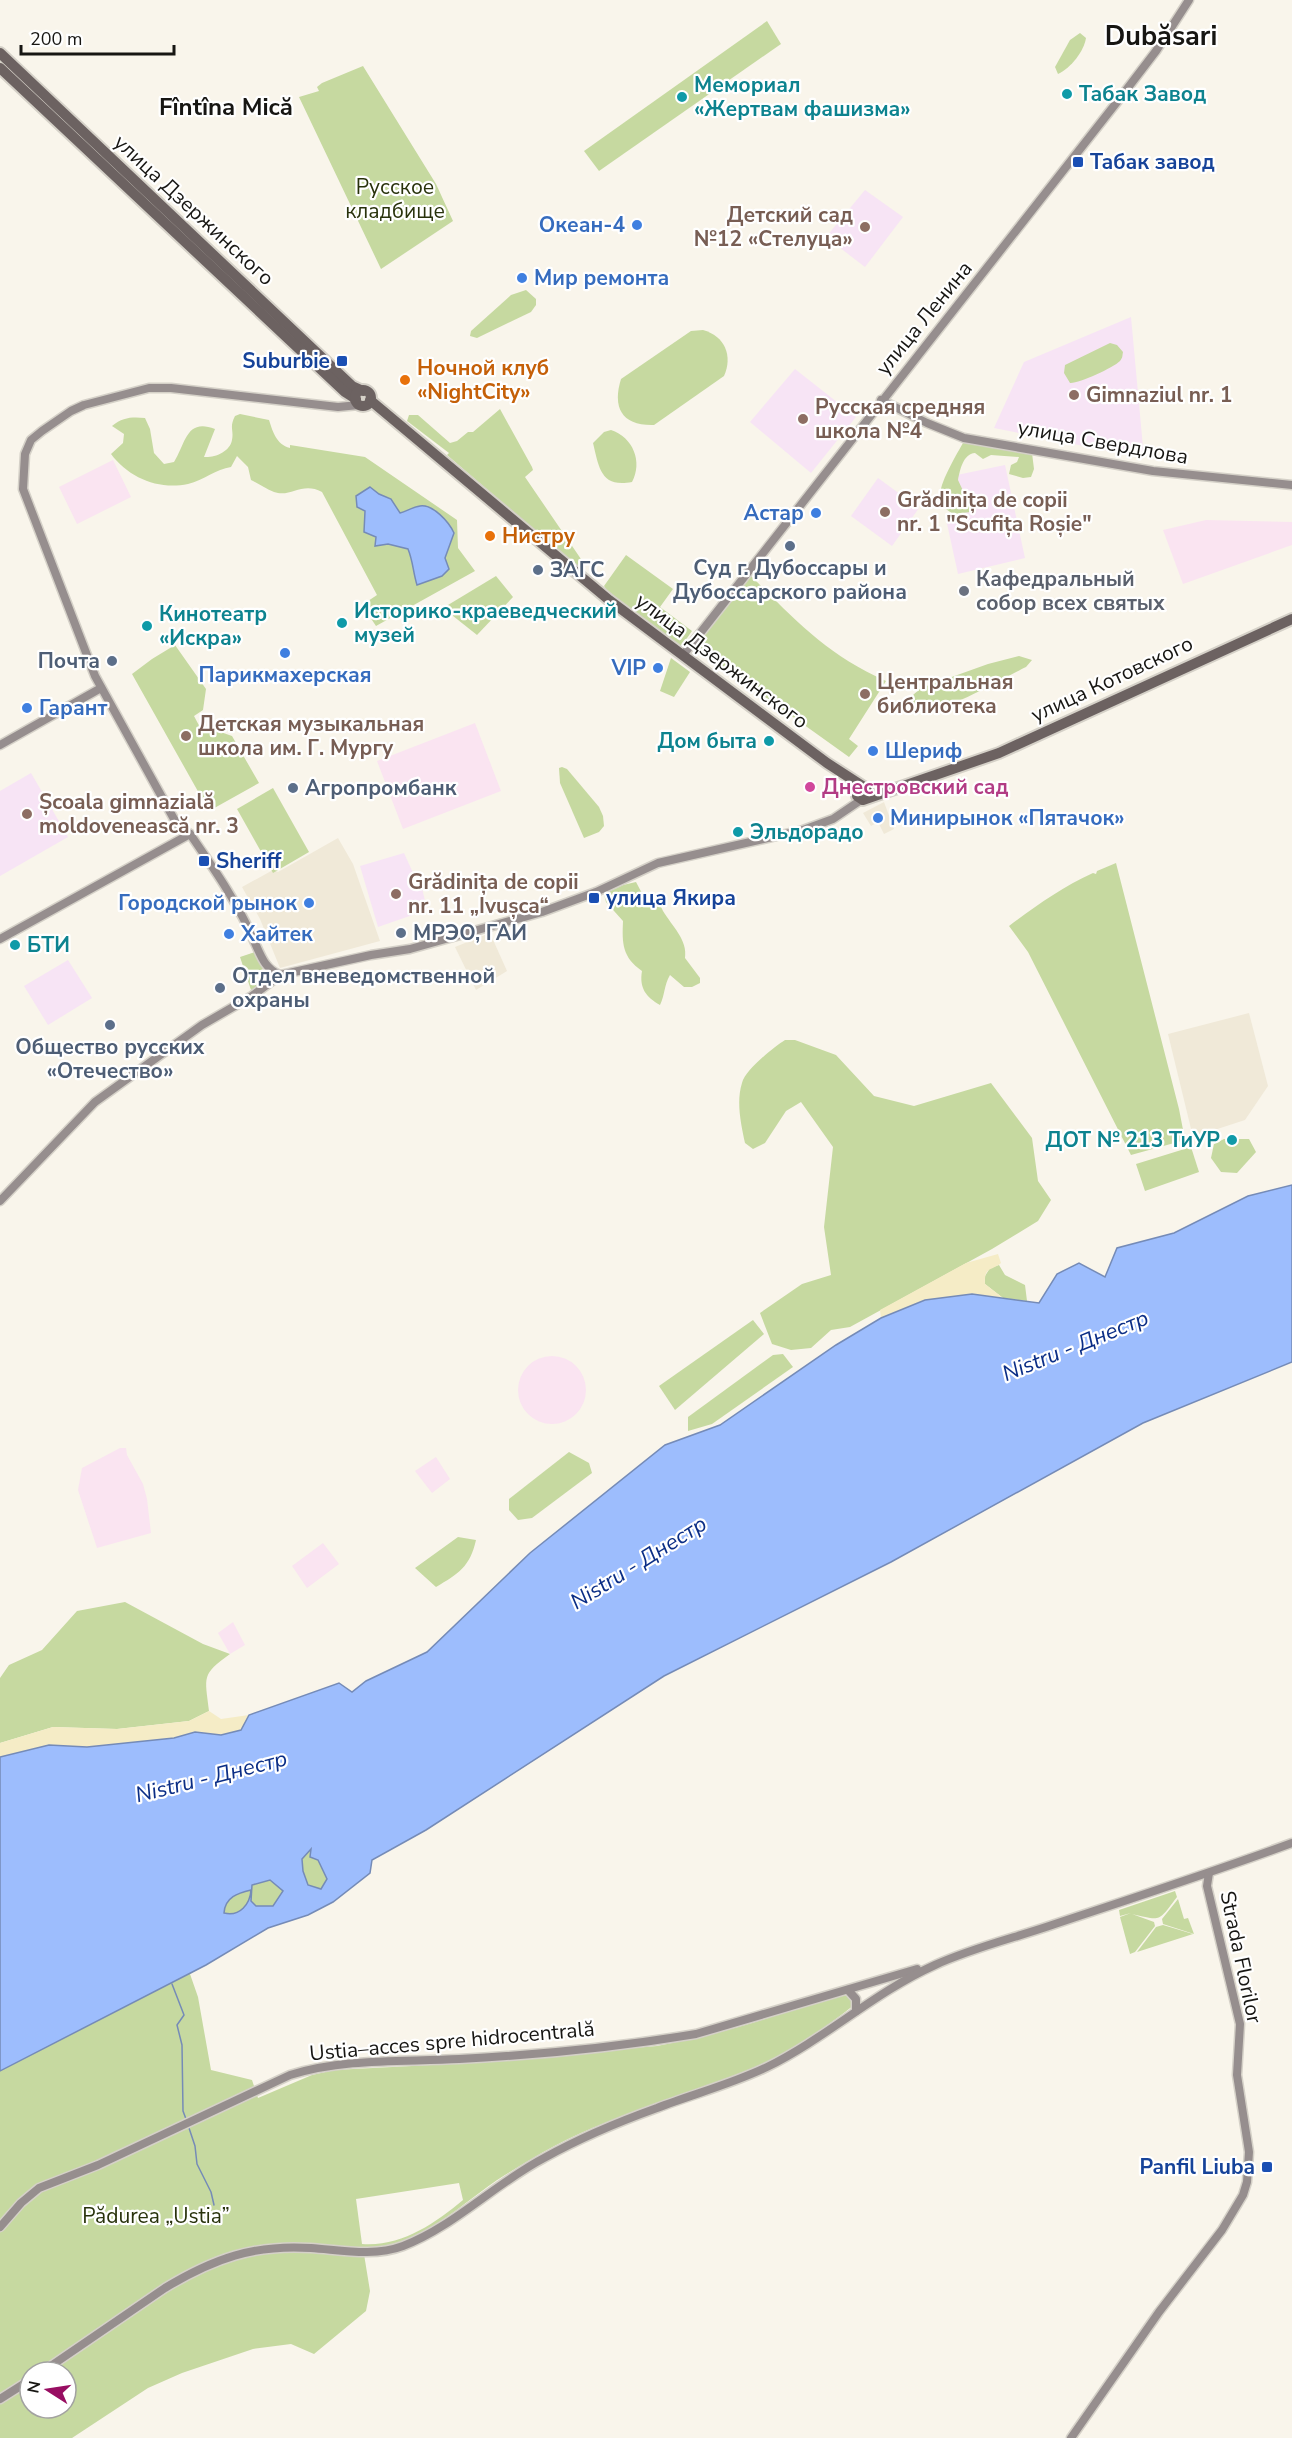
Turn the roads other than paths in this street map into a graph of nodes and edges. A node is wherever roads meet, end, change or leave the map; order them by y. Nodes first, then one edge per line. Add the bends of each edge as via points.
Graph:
1 (1189, 0) edge
2 (0, 53) edge
3 (0, 68) edge
4 (881, 400) junction
5 (366, 401) junction
6 (1292, 485) edge
7 (1292, 619) edge
8 (683, 655) junction
9 (101, 688) junction
10 (0, 745) edge
11 (862, 793) junction
12 (190, 834) junction
13 (0, 939) edge
14 (280, 975) junction
15 (0, 1200) edge
16 (1292, 1843) edge
17 (1209, 1873) junction
18 (938, 1963) junction
19 (848, 1990) junction
20 (856, 2011) junction
21 (0, 2227) edge
22 (60, 2360) edge
23 (18, 2388) edge
24 (0, 2399) edge
25 (1071, 2438) edge

1 - 4 street, улица Ленина via 1156,51
2 - 5 highway, улица Дзержинского
3 - 5 highway, улица Дзержинского via 345,392
4 - 6 street, улица Свердлова via 964,438 1153,471
4 - 8 street, улица Ленина
5 - 8 highway, улица Дзержинского via 609,600
5 - 9 street via 346,407 149,388 71,411 31,440 23,489
7 - 11 highway, улица Котовского via 999,753 879,795
8 - 11 highway, улица Дзержинского via 852,780
9 - 10 street
9 - 12 street via 174,819
11 - 14 street via 851,807 833,819 803,830 658,863 557,907 510,922 410,949
12 - 13 street
12 - 14 street via 237,904 267,966
14 - 15 street via 95,1102
16 - 17 street
17 - 18 street
17 - 25 street, Strada Florilor via 1208,1886 1240,2024 1238,2090 1250,2152 1247,2182 1221,2230
18 - 19 street, Ustia–acces spre hidrocentrală
18 - 20 street
19 - 20 street via 856,1999
19 - 21 street, Ustia–acces spre hidrocentrală via 696,2034 661,2040 473,2058 316,2067 290,2075 98,2165 39,2188
20 - 22 street via 762,2069 566,2146 404,2246 379,2252 278,2247 242,2252 165,2288
23 - 24 street

